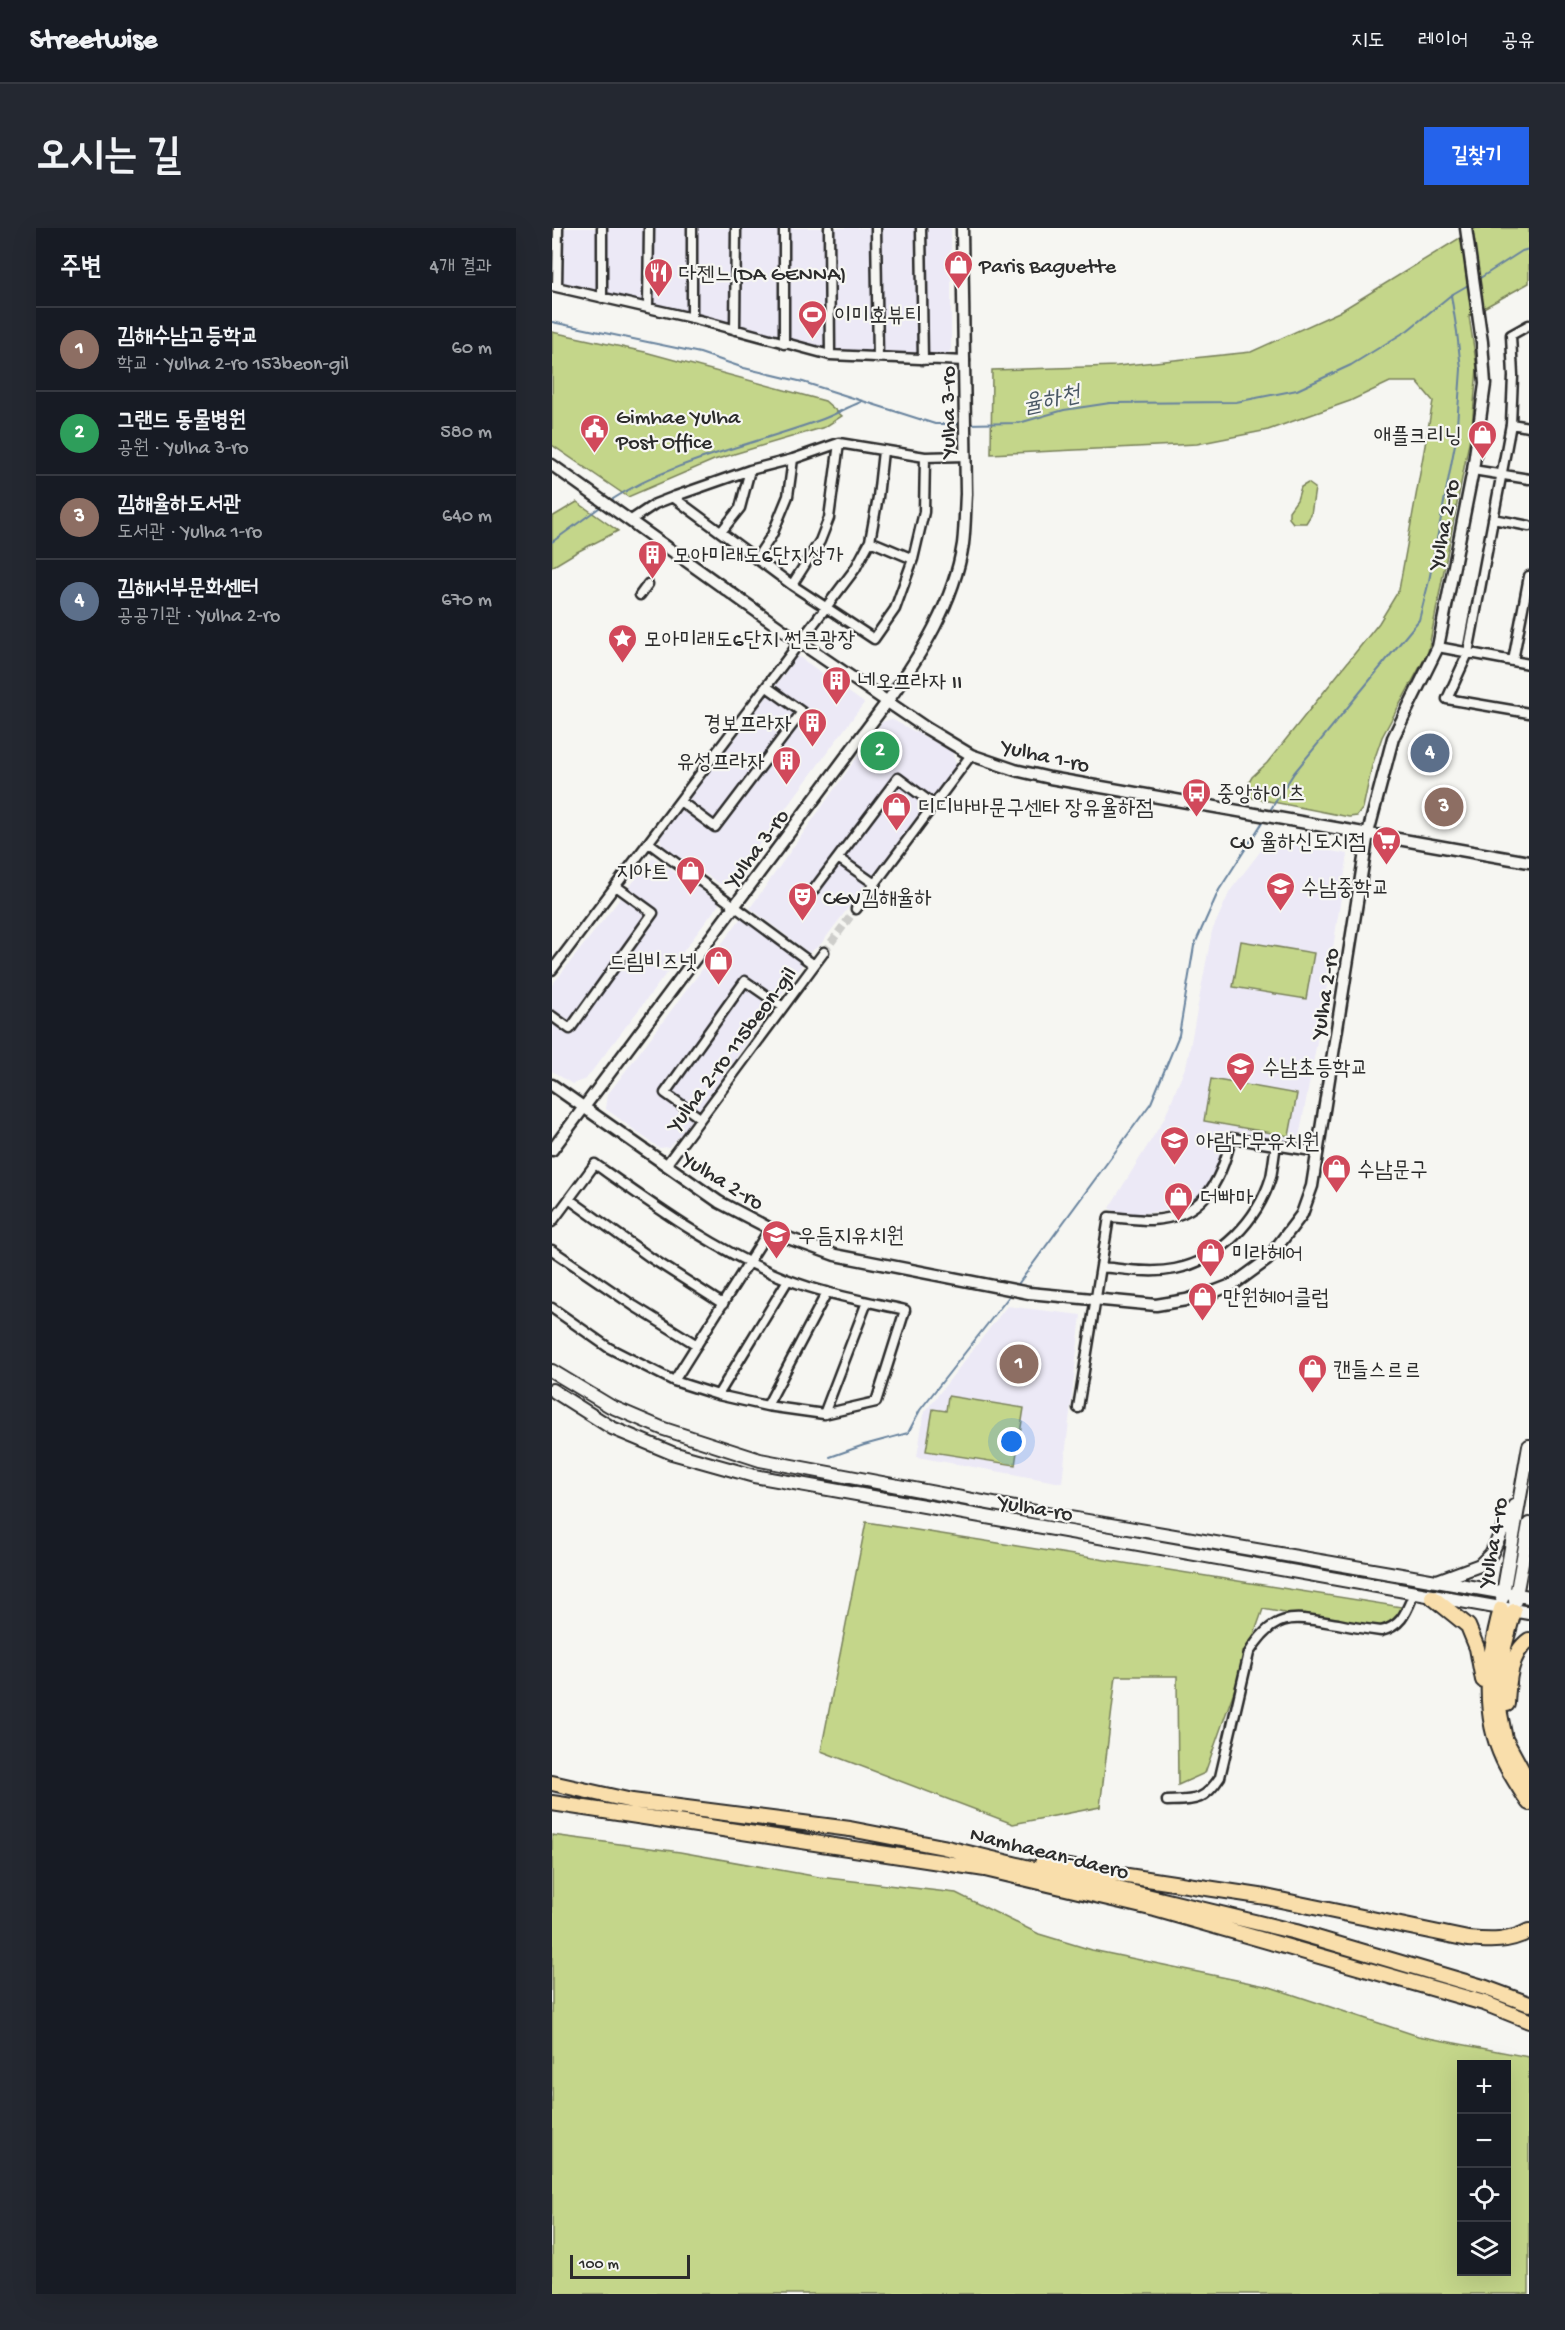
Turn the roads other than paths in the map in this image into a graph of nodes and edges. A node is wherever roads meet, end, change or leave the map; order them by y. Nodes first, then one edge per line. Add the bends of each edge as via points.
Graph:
1 (558, 228) edge
2 (602, 228) edge
3 (649, 228) edge
4 (692, 228) edge
5 (735, 228) edge
6 (784, 228) edge
7 (829, 228) edge
8 (876, 228) edge
9 (921, 228) edge
10 (962, 228) edge
11 (1467, 228) edge
12 (555, 286) edge
13 (602, 298) junction
14 (648, 307) junction
15 (692, 318) junction
16 (1529, 325) edge
17 (735, 330) junction
18 (784, 344) junction
19 (830, 355) junction
20 (878, 358) junction
21 (923, 360) junction
22 (965, 361) junction
23 (1511, 424) junction
24 (1529, 427) edge
25 (839, 443) junction
26 (883, 451) junction
27 (965, 451) junction
28 (926, 457) junction
29 (793, 459) junction
30 (552, 465) edge
31 (750, 470) junction
32 (1473, 470) junction
33 (1502, 475) junction
34 (1529, 479) edge
35 (673, 497) junction
36 (627, 517) junction
37 (1493, 519) junction
38 (1529, 526) edge
39 (721, 532) junction
40 (870, 542) junction
41 (756, 559) junction
42 (914, 560) junction
43 (1529, 576) edge
44 (648, 584) dead end
45 (792, 585) junction
46 (640, 595) dead end
47 (827, 609) junction
48 (801, 643) junction
49 (1438, 647) junction
50 (1468, 653) junction
51 (1513, 661) junction
52 (1529, 664) edge
53 (767, 687) junction
54 (887, 702) junction
55 (1529, 713) edge
56 (971, 755) junction
57 (680, 801) junction
58 (934, 805) junction
59 (1368, 833) junction
60 (649, 843) junction
61 (838, 858) junction
62 (1529, 862) edge
63 (875, 884) junction
64 (616, 886) junction
65 (806, 900) dead end
66 (735, 906) junction
67 (856, 909) tunnel mouth
68 (824, 952) tunnel mouth
69 (814, 965) junction
70 (552, 970) edge
71 (783, 1007) junction
72 (552, 1016) edge
73 (552, 1085) edge
74 (584, 1108) junction
75 (700, 1118) junction
76 (1276, 1145) junction
77 (552, 1150) edge
78 (1318, 1152) junction
79 (666, 1165) junction
80 (569, 1199) junction
81 (552, 1222) edge
82 (769, 1230) junction
83 (552, 1250) edge
84 (749, 1264) junction
85 (1101, 1267) junction
86 (788, 1280) junction
87 (827, 1292) junction
88 (1096, 1299) junction
89 (867, 1302) junction
90 (723, 1304) junction
91 (552, 1308) edge
92 (697, 1345) junction
93 (552, 1371) edge
94 (674, 1381) junction
95 (552, 1390) edge
96 (718, 1395) junction
97 (767, 1406) junction
98 (1078, 1408) dead end
99 (824, 1414) junction
100 (1529, 1446) edge
101 (1522, 1488) junction
102 (1529, 1530) edge
103 (1437, 1581) junction
104 (1503, 1592) junction
105 (1414, 1593) junction
106 (1523, 1596) edge
107 (1432, 1597) junction
108 (1507, 1610) junction
109 (1529, 1613) edge
110 (1529, 1640) edge
111 (1499, 1736) junction
112 (552, 1783) edge
113 (1529, 1783) edge
114 (1167, 1801) dead end
115 (552, 1803) edge
116 (1529, 1803) edge
117 (943, 1847) junction
118 (1529, 1931) edge
119 (1529, 2004) edge
120 (1529, 2021) edge

1 - 12 street
2 - 13 street
3 - 14 street
4 - 15 street
5 - 17 street
6 - 18 street
7 - 19 street
8 - 20 street
9 - 21 street
10 - 22 street, Yulha 3-ro
11 - 32 street, Yulha 2-ro via 1485,384
12 - 13 street
13 - 14 street
14 - 15 street
15 - 17 street
16 - 23 street via 1511,335
17 - 18 street
18 - 19 street
19 - 20 street
20 - 21 street
21 - 22 street
22 - 27 street, Yulha 3-ro
23 - 24 street
23 - 33 street
25 - 26 street
25 - 29 street
25 - 45 street via 829,518 820,542
26 - 28 street
26 - 40 street
27 - 28 street
27 - 54 street, Yulha 3-ro via 963,546 951,590 932,633
28 - 42 street via 924,512
29 - 31 street
29 - 41 street via 788,496 772,535
30 - 36 street, Yulha 1-ro
31 - 35 street
31 - 39 street via 740,508
32 - 33 street
32 - 49 street, Yulha 2-ro
33 - 34 street
33 - 37 street
35 - 36 street
35 - 39 street
36 - 48 street, Yulha 1-ro
37 - 38 street
37 - 50 street
39 - 41 street
40 - 42 street
40 - 47 street
41 - 45 street
42 - 47 street via 895,609 874,639
43 - 51 street
44 - 46 street
45 - 47 street
47 - 48 street
48 - 53 street
48 - 54 street, Yulha 1-ro
49 - 50 street
49 - 59 street, Yulha 2-ro via 1394,738
50 - 51 street
50 - 55 street via 1447,699
51 - 52 street
53 - 57 street
53 - 57 street via 802,712 715,827
54 - 56 street, Yulha 1-ro
54 - 66 street, Yulha 3-ro
56 - 58 street
56 - 59 street, Yulha 1-ro via 1050,778
57 - 60 street
58 - 61 street via 898,778
58 - 63 street
59 - 62 street, Yulha 1-ro
59 - 78 street, Yulha 2-ro
60 - 64 street
60 - 66 street
61 - 63 street
61 - 65 street
63 - 67 street
64 - 70 street
64 - 72 street via 653,913 570,1029
66 - 69 street
66 - 74 street, Yulha 3-ro
68 - 69 street, Yulha 2-ro 115beon-gil
69 - 71 street, Yulha 2-ro 115beon-gil
71 - 75 street, Yulha 2-ro 115beon-gil
71 - 75 street via 745,981 665,1093
73 - 74 street, Yulha 2-ro
74 - 77 street, Yulha 3-ro
74 - 79 street, Yulha 2-ro
75 - 79 street, Yulha 2-ro 115beon-gil
76 - 78 street
76 - 85 street via 1261,1201 1222,1248 1176,1269
76 - 85 street via 1231,1138 1213,1188 1180,1215 1149,1220 1109,1217
78 - 88 street, Yulha 2-ro via 1302,1214 1267,1260 1245,1276 1216,1291 1156,1305
79 - 82 street, Yulha 2-ro via 719,1202
80 - 81 street
80 - 84 street via 595,1164 683,1226
80 - 90 street
82 - 84 street
82 - 88 street, Yulha 2-ro via 835,1255 992,1287
83 - 92 street
84 - 86 street
84 - 90 street
85 - 88 street
86 - 87 street
86 - 96 street
87 - 89 street
87 - 97 street
88 - 98 street
89 - 99 street
89 - 99 street via 905,1310 876,1402
90 - 92 street
91 - 94 street via 609,1348
92 - 94 street
93 - 103 main road, Yulha-ro via 610,1406 760,1460
94 - 96 street
95 - 105 main road, Yulha-ro via 612,1428 672,1453 754,1476
96 - 97 street
97 - 99 street
100 - 101 main road, Yulha 4-ro
101 - 103 main road via 1491,1554 1480,1565
101 - 104 main road, Yulha 4-ro
102 - 106 main road, Yulha 4-ro
103 - 104 main road, Yulha-ro
104 - 106 main road, Yulha-ro
104 - 108 main road, Yulha 4-ro
105 - 107 main road, Yulha-ro
105 - 114 street via 1403,1620 1381,1631 1292,1618 1275,1623 1260,1635 1250,1653 1220,1777 1213,1789 1198,1800
106 - 108 main road, Yulha 4-ro
107 - 108 main road, Yulha-ro
107 - 111 highway via 1468,1626 1483,1676 1484,1707
108 - 109 main road, Yulha-ro
108 - 111 highway via 1493,1635 1488,1686
110 - 111 highway via 1521,1645 1509,1679
111 - 113 highway
111 - 116 highway via 1503,1759
112 - 117 highway, Namhaean-daero via 632,1801 850,1829
115 - 120 highway, Namhaean-daero via 985,1869 1155,1909 1484,2003
117 - 118 highway via 1266,1897 1468,1939 1496,1941
117 - 119 highway, Namhaean-daero via 1296,1932

